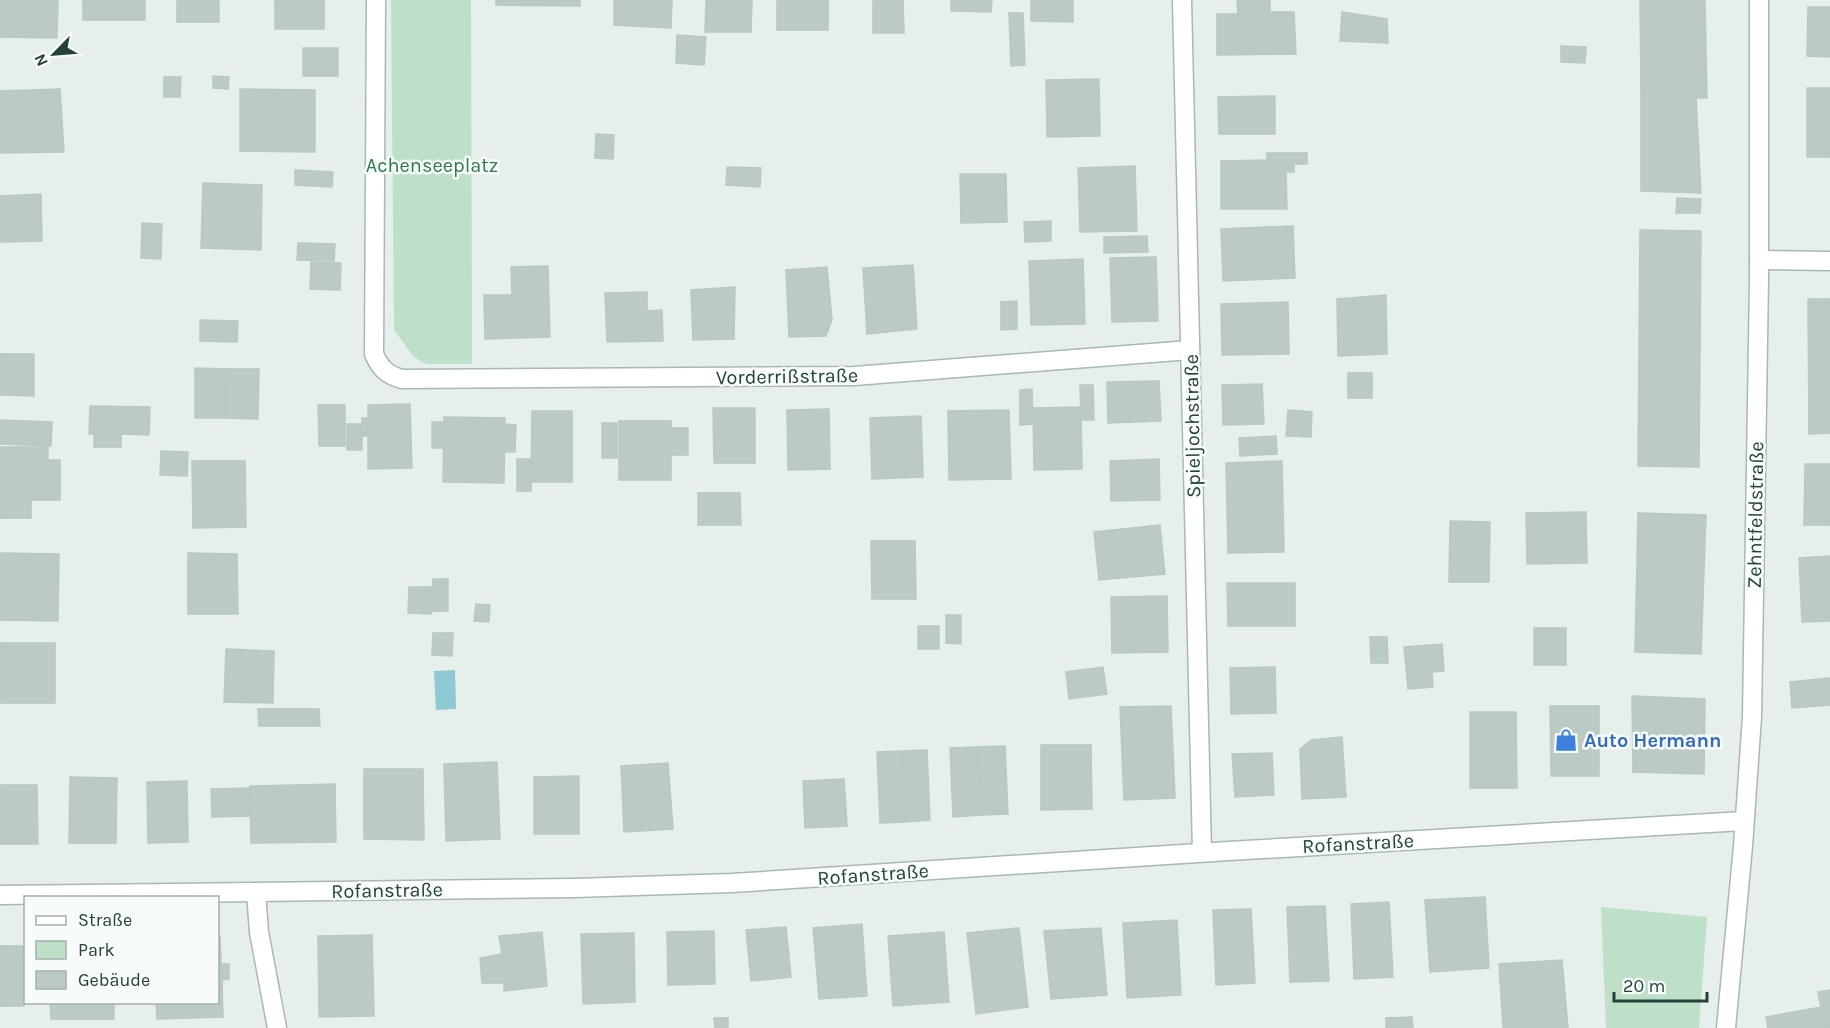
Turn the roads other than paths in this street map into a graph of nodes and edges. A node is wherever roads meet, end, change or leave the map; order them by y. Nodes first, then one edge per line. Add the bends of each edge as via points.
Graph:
1 (376, 0) edge
2 (1182, 0) edge
3 (1759, 0) edge
4 (1759, 260) junction
5 (1830, 261) edge
6 (1190, 350) junction
7 (1744, 821) junction
8 (1202, 852) junction
9 (255, 892) junction
10 (0, 895) edge
11 (277, 1028) edge
12 (1726, 1028) edge

1 - 6 street, Vorderrißstraße via 374,354 392,376 854,376
2 - 6 street, Spieljochstraße
3 - 4 street, Zehntfeldstraße
4 - 5 street
4 - 7 street, Zehntfeldstraße via 1752,717
6 - 8 street, Spieljochstraße
7 - 8 street, Rofanstraße
7 - 12 street, Zehntfeldstraße
8 - 9 street, Rofanstraße via 732,883
9 - 10 street, Rofanstraße
9 - 11 street

